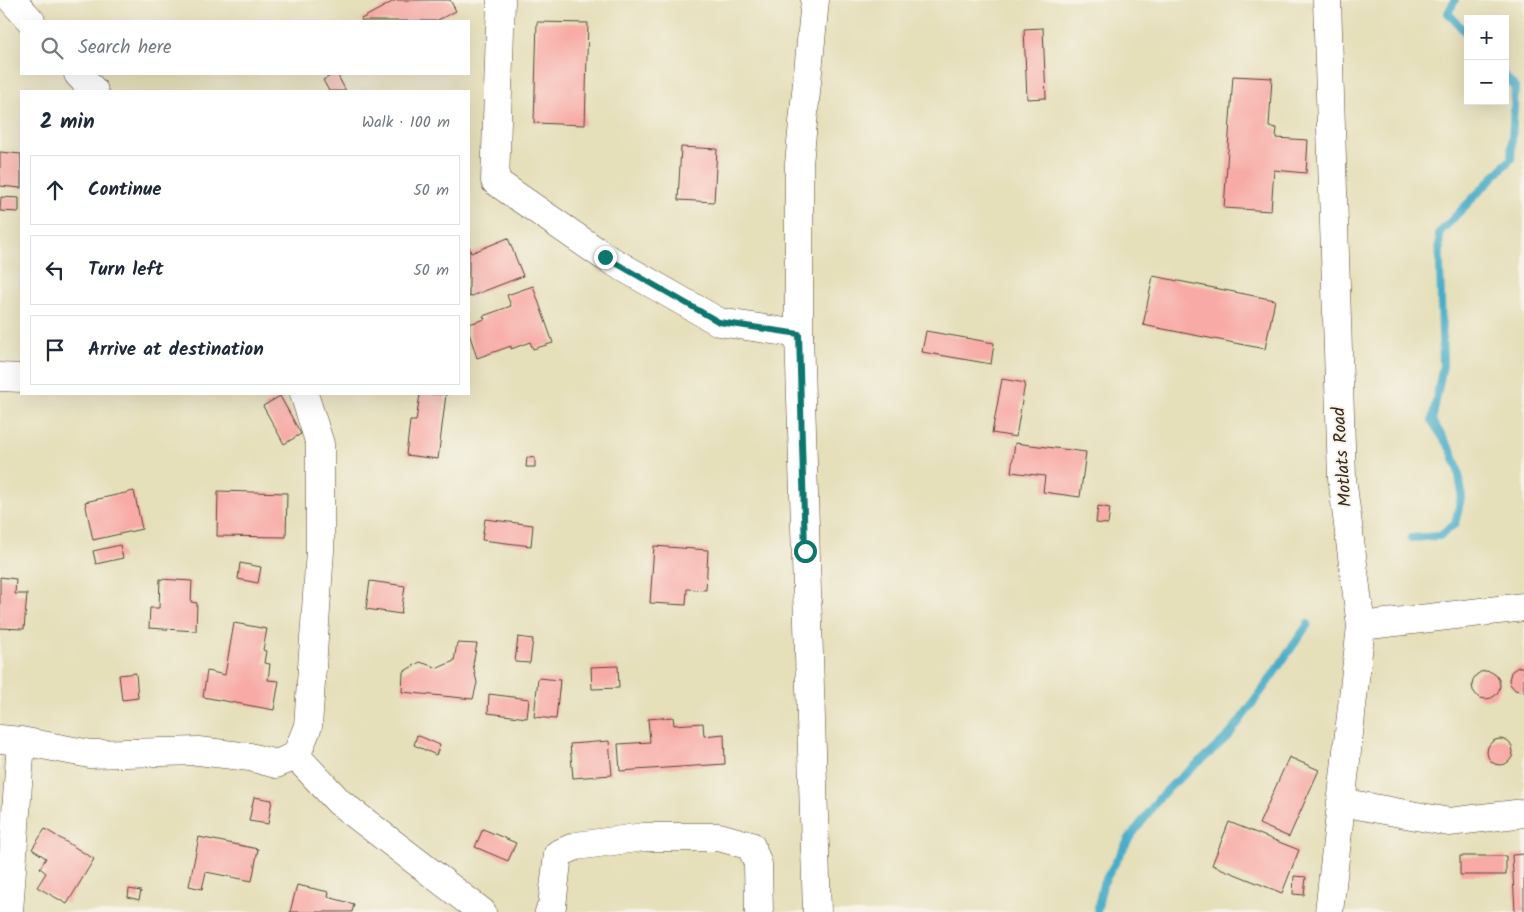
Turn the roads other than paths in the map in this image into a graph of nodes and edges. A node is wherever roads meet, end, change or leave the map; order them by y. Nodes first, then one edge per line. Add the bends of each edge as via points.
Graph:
1 (12, 0) edge
2 (501, 0) edge
3 (815, 0) edge
4 (1327, 0) edge
5 (30, 20) edge
6 (79, 75) edge
7 (93, 90) edge
8 (799, 334) junction
9 (0, 377) edge
10 (20, 378) edge
11 (304, 395) edge
12 (1524, 607) edge
13 (1361, 626) junction
14 (11, 740) edge
15 (296, 756) junction
16 (1341, 802) junction
17 (1524, 813) edge
18 (9, 912) edge
19 (482, 912) edge
20 (549, 912) edge
21 (759, 912) edge
22 (817, 912) edge
23 (1329, 912) edge

1 - 5 street
2 - 8 street via 495,181 605,257 719,322
3 - 8 street via 799,164
4 - 13 street, Motlats Road via 1342,478
6 - 7 street
8 - 22 street
9 - 10 street
11 - 15 street via 320,444 320,552 308,726
12 - 13 street
13 - 16 street, Motlats Road
14 - 15 street via 90,754 198,751 250,757 276,764
14 - 18 street
15 - 19 street via 339,802
16 - 17 street via 1449,822
16 - 23 street, Motlats Road
20 - 21 street via 558,854 576,846 653,837 719,838 751,846 758,864

